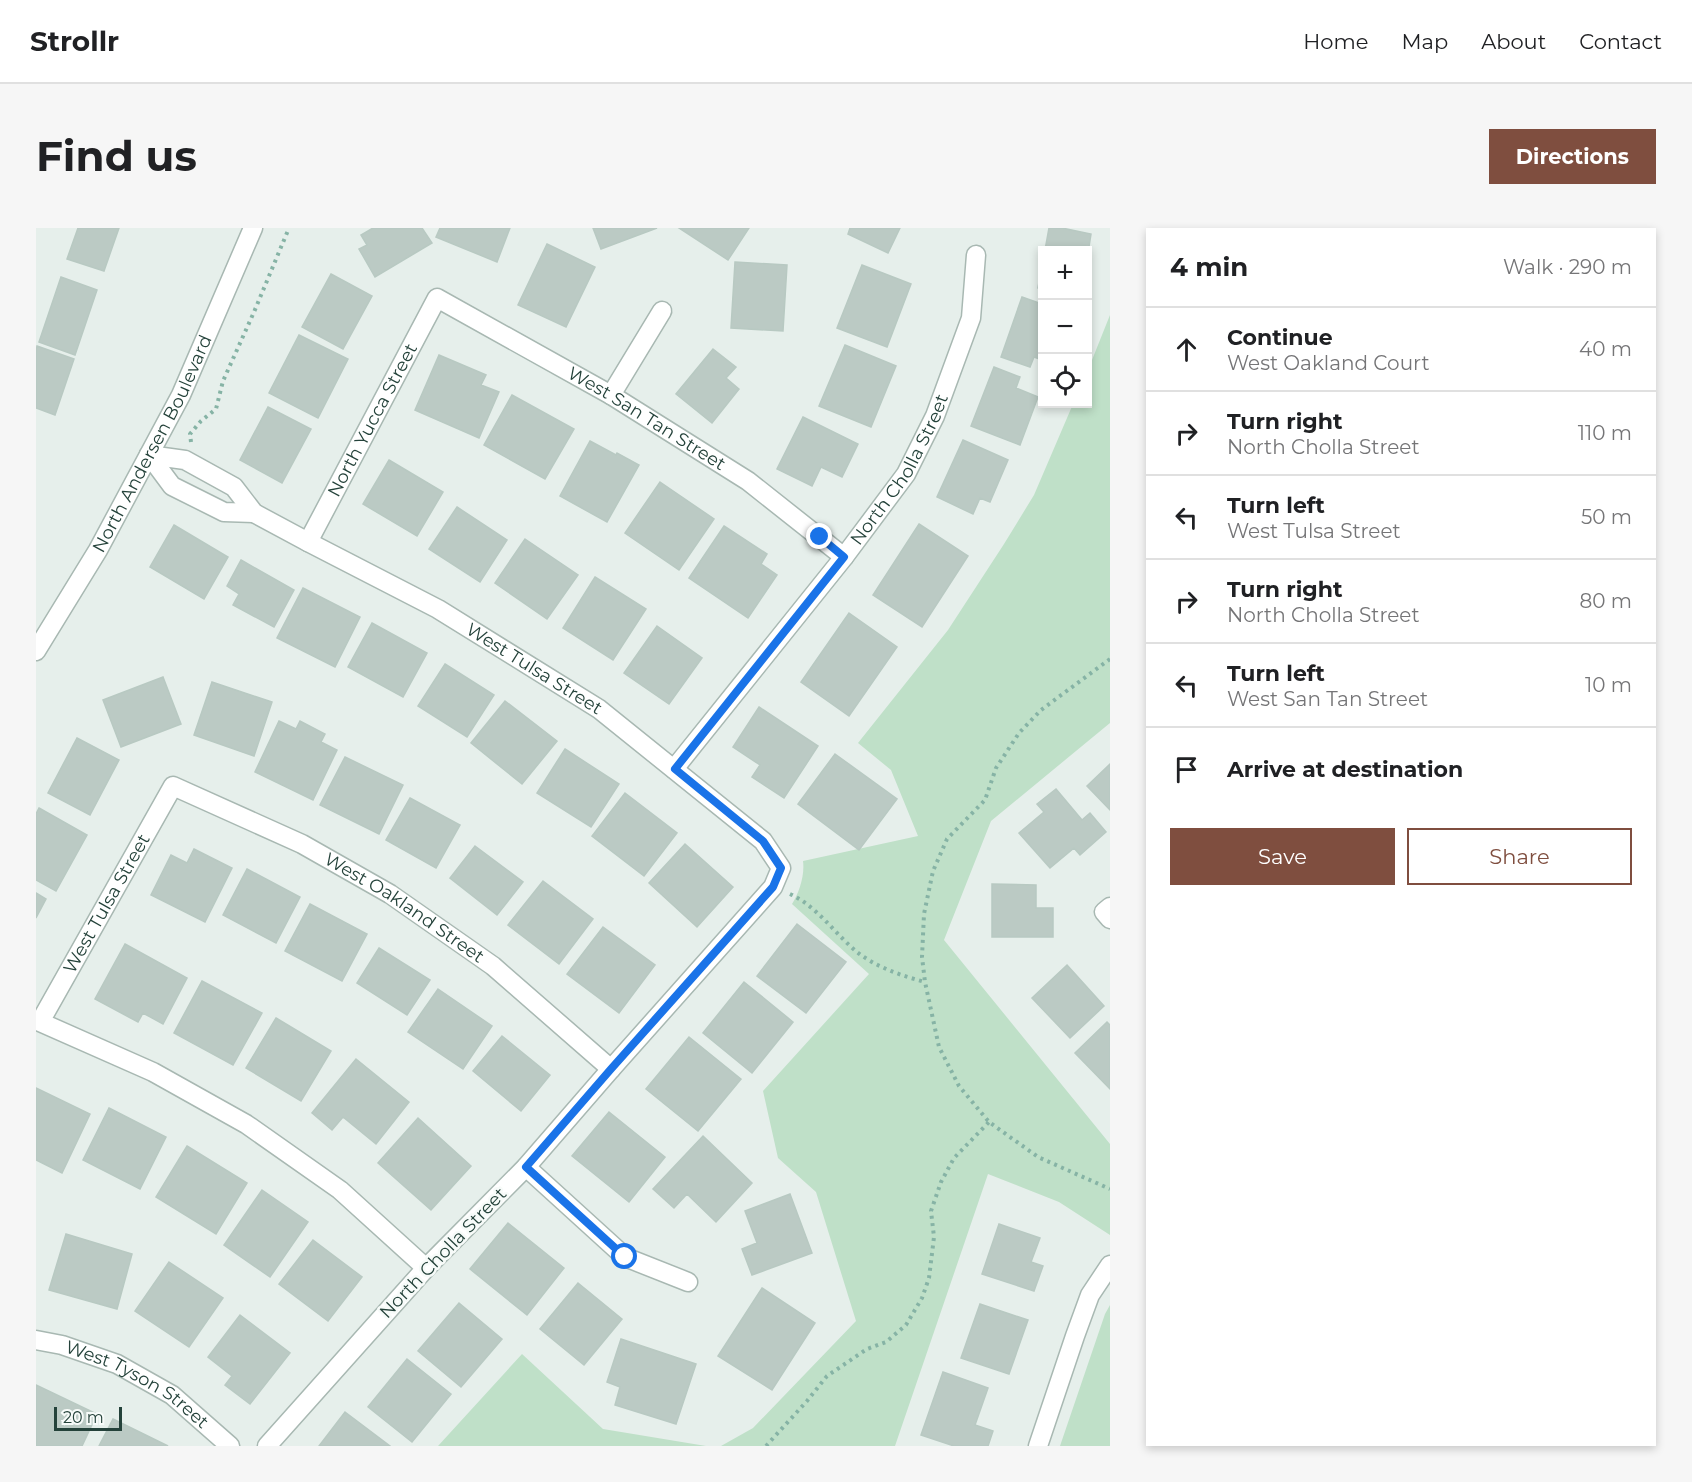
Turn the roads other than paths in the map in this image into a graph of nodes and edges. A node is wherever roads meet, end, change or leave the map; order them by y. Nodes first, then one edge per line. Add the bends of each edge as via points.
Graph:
1 (253, 228) edge
2 (976, 255) dead end
3 (437, 298) joint
4 (662, 310) dead end
5 (610, 395) junction
6 (149, 455) junction
7 (254, 513) junction
8 (308, 542) junction
9 (844, 557) junction
10 (36, 651) edge
11 (675, 769) junction
12 (173, 786) joint
13 (781, 868) joint
14 (611, 1069) junction
15 (526, 1167) junction
16 (1110, 1265) edge
17 (426, 1268) junction
18 (688, 1282) dead end
19 (36, 1340) edge
20 (230, 1446) edge
21 (267, 1446) edge
22 (1038, 1446) edge

1 - 6 street, North Andersen Boulevard via 181,395
2 - 9 street, North Cholla Street via 971,318 935,416 906,474
3 - 5 street, West San Tan Street
3 - 8 street, North Yucca Street
4 - 5 street
5 - 9 street, West San Tan Street via 748,481
6 - 7 street, West Tulsa Street via 184,460 200,468 234,487
6 - 7 street, West Tulsa Street via 172,486 224,512
6 - 10 street, North Andersen Boulevard via 98,550
7 - 8 street, West Tulsa Street
8 - 11 street, West Tulsa Street via 438,609 599,709
9 - 11 street, North Cholla Street
11 - 13 street, West Tulsa Street via 763,841
12 - 14 street, West Oakland Street via 302,844 390,894 493,966
12 - 17 street, West Tulsa Street via 40,1022 153,1072 246,1124 340,1190
13 - 14 street, North Cholla Street via 773,887
14 - 15 street, North Cholla Street
15 - 17 street, North Cholla Street
15 - 18 street via 625,1257
16 - 22 street via 1090,1295
17 - 21 street, North Cholla Street
19 - 20 street, West Tyson Street via 117,1364 172,1395

